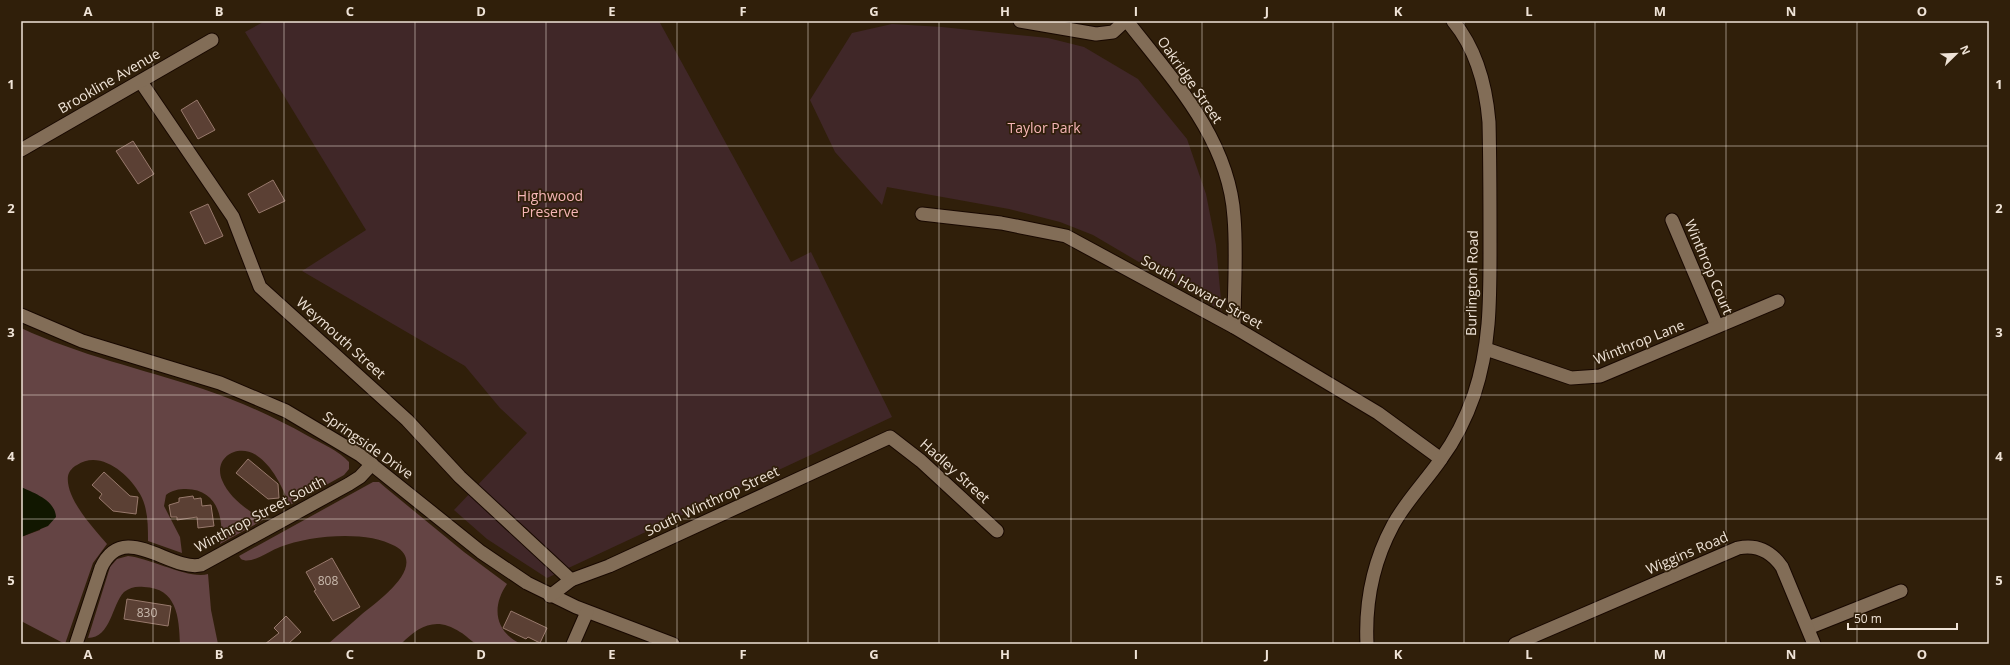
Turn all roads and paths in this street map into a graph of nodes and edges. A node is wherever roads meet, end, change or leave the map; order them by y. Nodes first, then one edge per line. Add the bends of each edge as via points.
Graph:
1 (1020, 21) edge
2 (1126, 21) edge
3 (1453, 21) edge
4 (212, 40) dead end
5 (141, 82) junction
6 (21, 150) edge
7 (922, 214) dead end
8 (1672, 220) dead end
9 (1778, 301) dead end
10 (21, 315) edge
11 (1717, 326) junction
12 (1234, 327) junction
13 (1486, 350) junction
14 (890, 437) joint
15 (1441, 459) junction
16 (372, 464) junction
17 (997, 532) dead end
18 (571, 580) junction
19 (1901, 591) dead end
20 (550, 596) junction
21 (587, 612) junction
22 (1808, 628) junction
23 (76, 644) edge
24 (573, 644) edge
25 (673, 644) edge
26 (1367, 644) edge
27 (1515, 644) edge
28 (1814, 644) edge

1 - 2 street via 1096,34 1113,32
2 - 12 street, Oakridge Street via 1203,122 1226,175 1234,218
3 - 13 street, Burlington Road via 1474,55 1488,101 1490,311
4 - 5 street, Brookline Avenue
5 - 6 street, Brookline Avenue
5 - 18 street, Weymouth Street via 233,217 260,287 407,420 460,477
7 - 12 street, South Howard Street via 1001,223 1066,236
8 - 11 street, Winthrop Court
9 - 11 street, Winthrop Lane
10 - 16 street, Springside Drive via 82,341 184,370 247,393 312,425
11 - 13 street, Winthrop Lane via 1617,370 1587,378 1571,378 1556,374
12 - 15 street, South Howard Street via 1378,413
13 - 15 street, Burlington Road via 1474,396 1460,430
14 - 17 street, Hadley Street via 921,461
14 - 18 street, South Winthrop Street via 608,566
15 - 26 street, Burlington Road via 1393,524 1377,559 1366,620
16 - 20 street, Springside Drive via 492,560
16 - 23 street, Winthrop Street South via 349,484 201,565 190,565 134,548 113,551 104,560
18 - 20 street, South Winthrop Street
19 - 22 street
20 - 21 street, Springside Drive
21 - 24 street
21 - 25 street, Springside Drive
22 - 27 street, Wiggins Road via 1776,558 1768,552 1747,546
22 - 28 street, Wiggins Road

